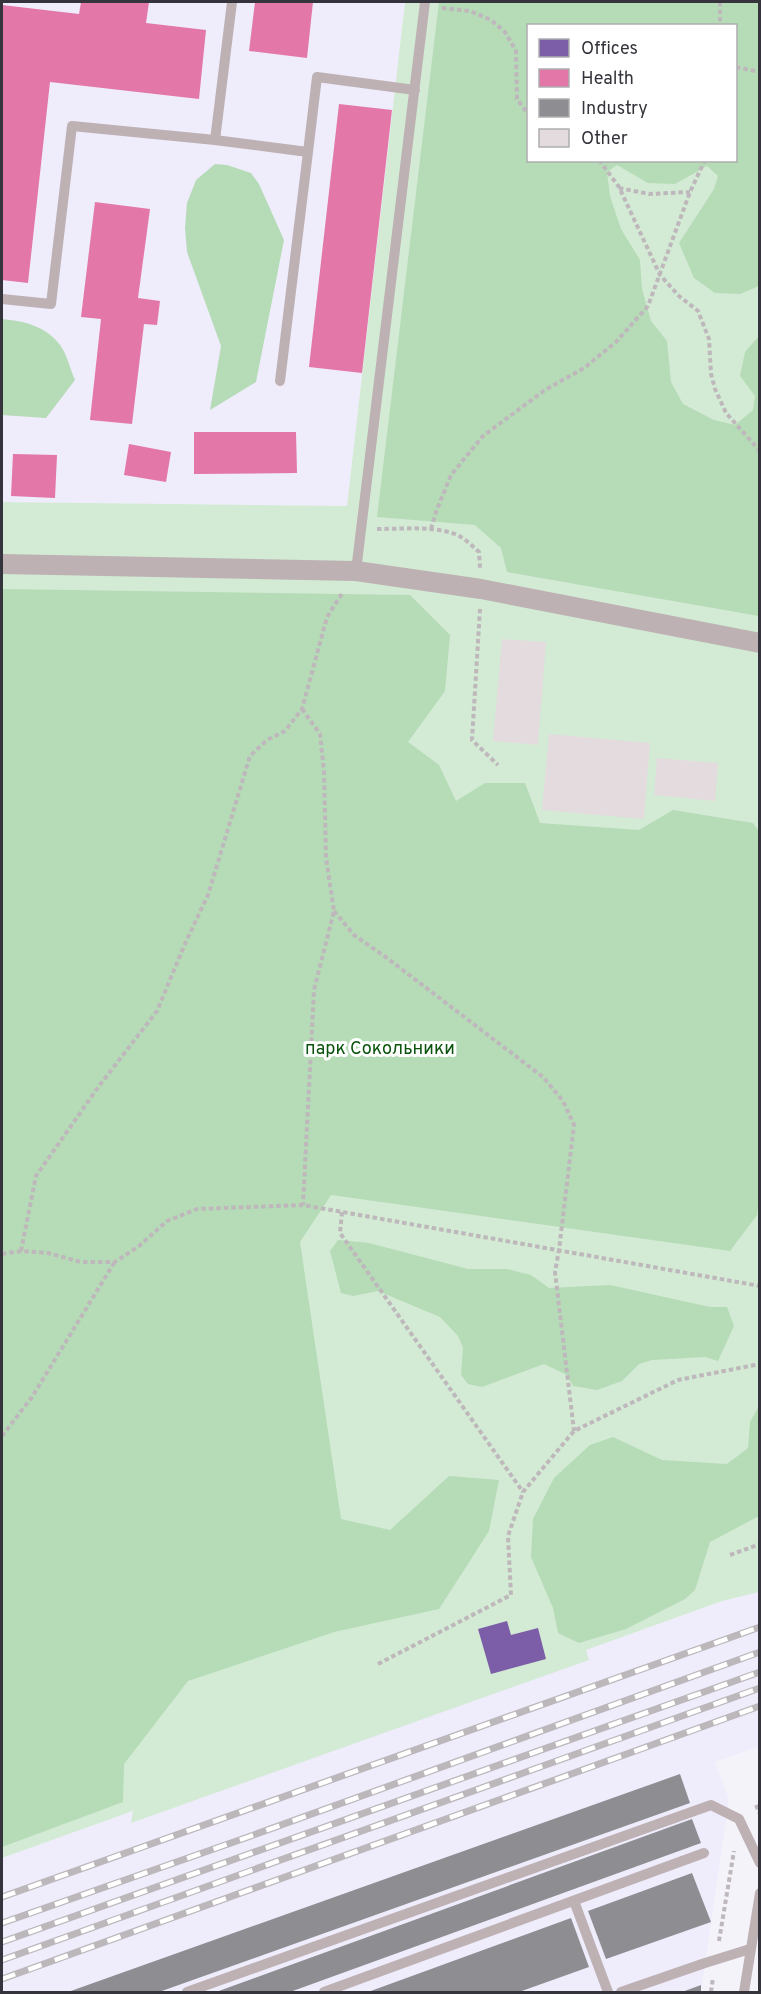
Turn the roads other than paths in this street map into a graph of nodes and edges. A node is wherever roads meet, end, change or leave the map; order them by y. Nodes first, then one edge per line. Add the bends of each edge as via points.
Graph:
1 (232, 2) edge
2 (425, 4) edge
3 (415, 90) junction
4 (215, 140) junction
5 (308, 152) junction
6 (2, 299) edge
7 (280, 381) dead end
8 (2, 564) edge
9 (357, 571) junction
10 (759, 643) edge
11 (704, 1853) dead end
12 (759, 1863) edge
13 (759, 1893) edge
14 (574, 1901) junction
15 (750, 1949) junction
16 (187, 1992) edge
17 (324, 1992) edge
18 (608, 1992) edge
19 (621, 1992) edge
20 (744, 1992) edge

1 - 4 lane
2 - 3 lane
3 - 5 lane via 317,78
3 - 9 lane
4 - 5 lane
4 - 6 lane via 72,126 51,304
5 - 7 lane
8 - 9 street
9 - 10 street via 481,589
11 - 14 lane
12 - 16 lane via 739,1819 711,1805
13 - 15 lane
14 - 17 lane
14 - 18 lane
15 - 19 lane
15 - 20 lane

